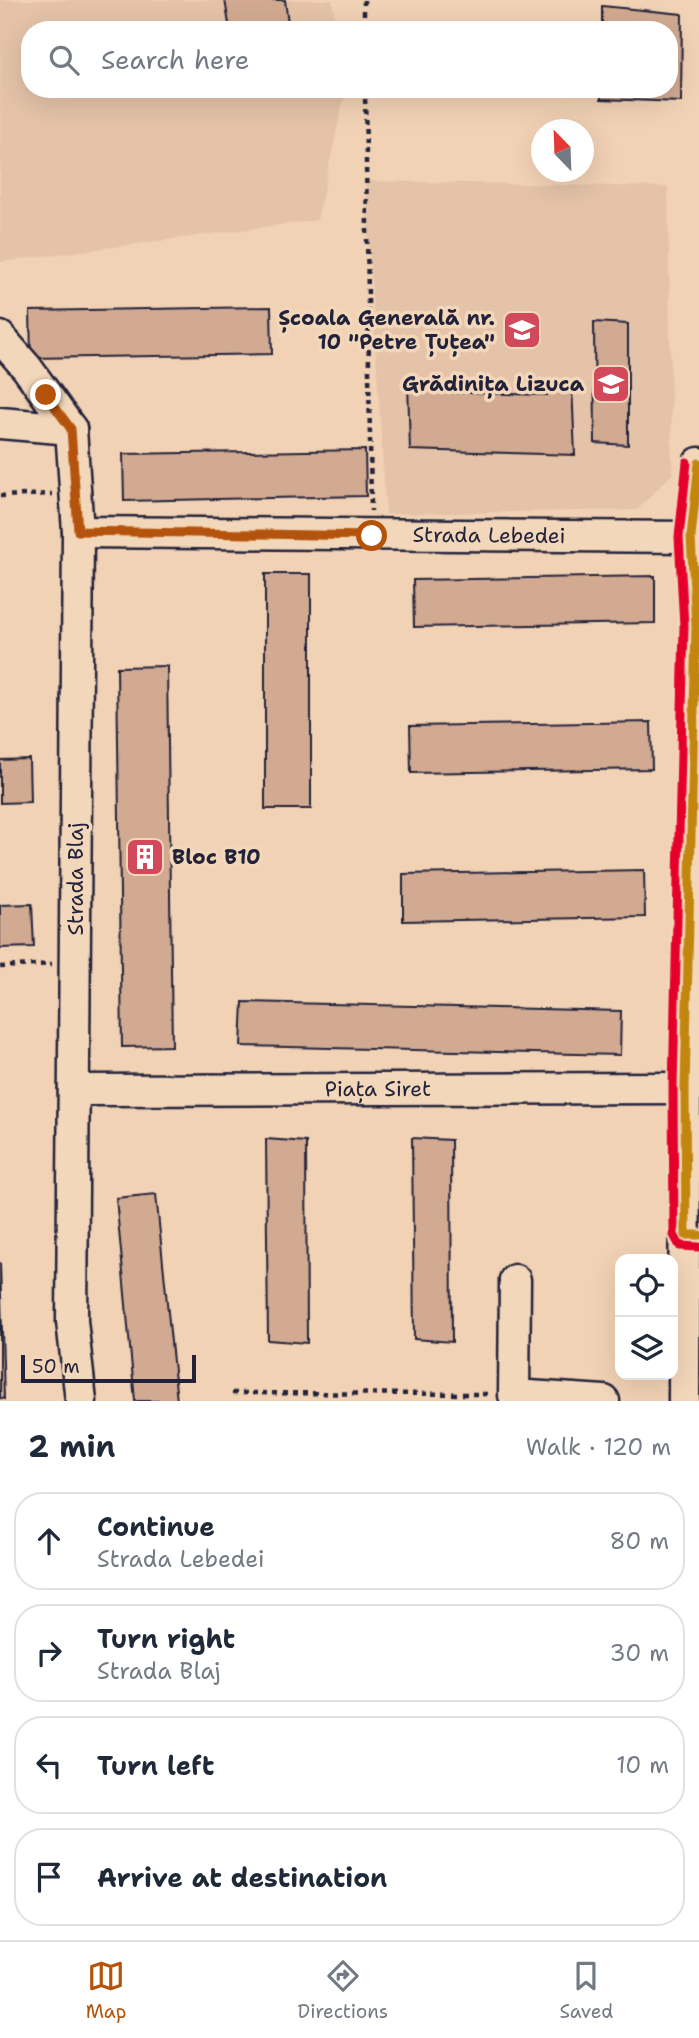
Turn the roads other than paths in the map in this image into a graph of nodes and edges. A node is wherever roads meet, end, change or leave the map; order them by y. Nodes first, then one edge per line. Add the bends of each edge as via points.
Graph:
1 (0, 337) edge
2 (0, 423) edge
3 (71, 429) junction
4 (699, 463) edge
5 (78, 531) junction
6 (691, 537) junction
7 (697, 626) edge
8 (697, 735) edge
9 (685, 1088) junction
10 (74, 1090) junction
11 (693, 1235) edge
12 (515, 1280) dead end
13 (81, 1401) edge
14 (604, 1401) edge
15 (684, 1401) edge

1 - 3 street
2 - 3 street
3 - 5 street, Strada Blaj
4 - 6 street
5 - 6 street, Strada Lebedei
5 - 10 street, Strada Blaj
6 - 7 street
7 - 8 street
8 - 9 street
9 - 10 street, Piața Siret
9 - 11 street
10 - 13 street, Strada Blaj via 72,1321
11 - 15 street
12 - 14 street via 514,1395

